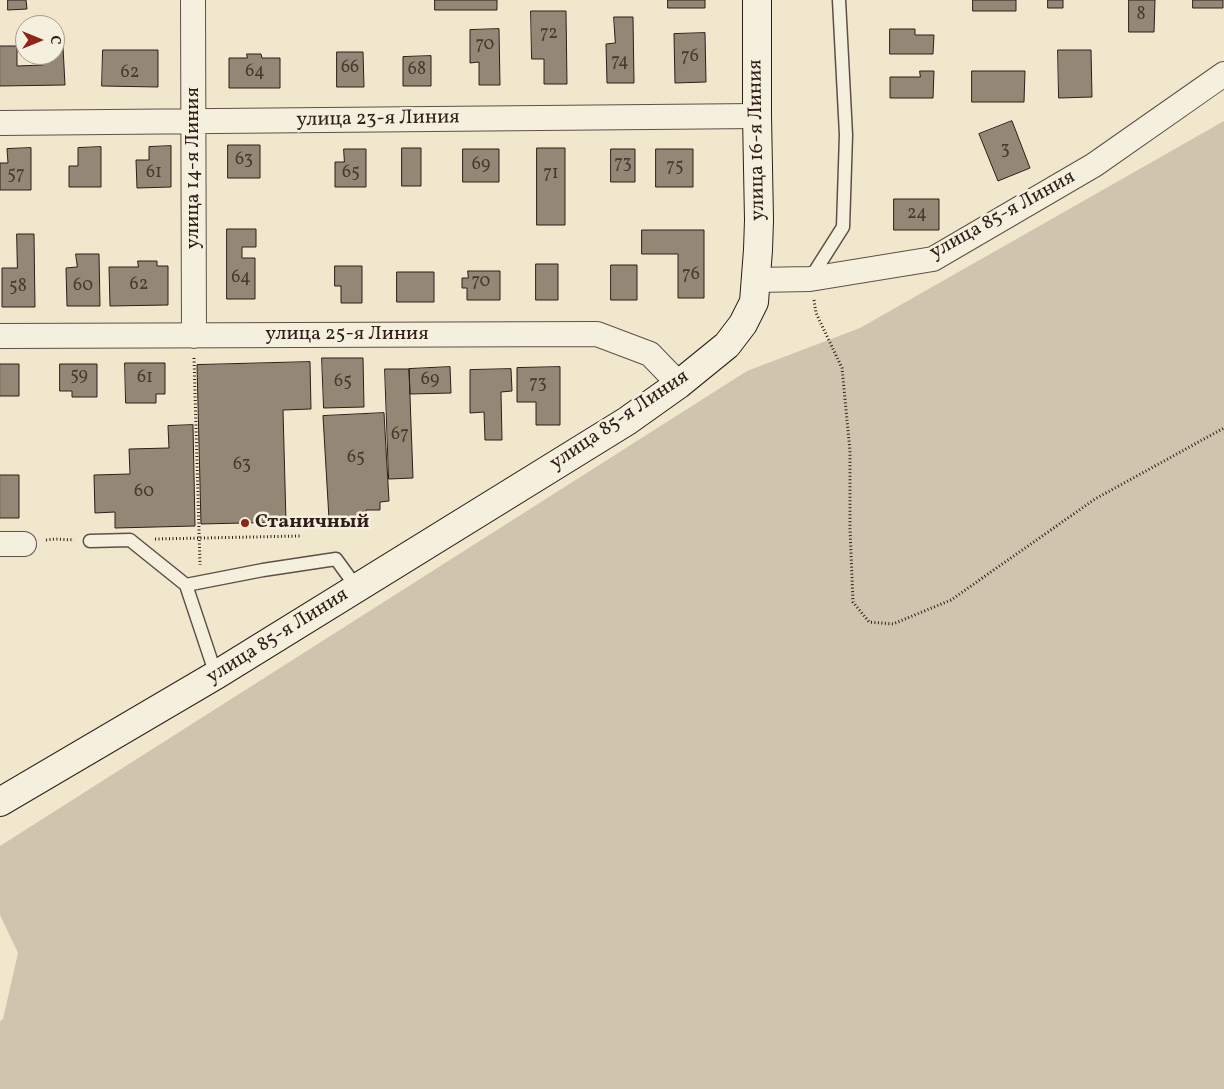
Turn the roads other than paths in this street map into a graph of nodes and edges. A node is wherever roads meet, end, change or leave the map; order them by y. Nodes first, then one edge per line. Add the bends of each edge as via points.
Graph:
1 (193, 0) edge
2 (757, 0) edge
3 (840, 0) edge
4 (1224, 74) edge
5 (756, 116) junction
6 (194, 122) junction
7 (0, 123) edge
8 (810, 279) junction
9 (756, 280) junction
10 (0, 336) edge
11 (194, 336) junction
12 (679, 384) junction
13 (90, 541) road end
14 (0, 544) edge
15 (24, 544) road end
16 (186, 586) junction
17 (357, 588) junction
18 (216, 675) junction
19 (0, 802) edge

1 - 6 street, улица 14-я Линия
2 - 5 main road, улица 16-я Линия
3 - 8 lane via 846,135 843,227
4 - 8 street, улица 85-я Линия via 1094,165 932,259
5 - 6 street, улица 23-я Линия
5 - 9 main road, улица 16-я Линия via 759,220
6 - 7 street, улица 23-я Линия
6 - 11 street, улица 14-я Линия
8 - 9 street, улица 85-я Линия
9 - 12 main road, улица 85-я Линия via 754,302 743,324 727,345
10 - 11 street, улица 25-я Линия
11 - 12 street, улица 25-я Линия via 597,334 650,354
12 - 17 main road, улица 85-я Линия via 627,421
13 - 16 lane via 130,540
14 - 15 street
16 - 17 lane via 336,559
16 - 18 lane
17 - 18 main road, улица 85-я Линия
18 - 19 main road, улица 85-я Линия

